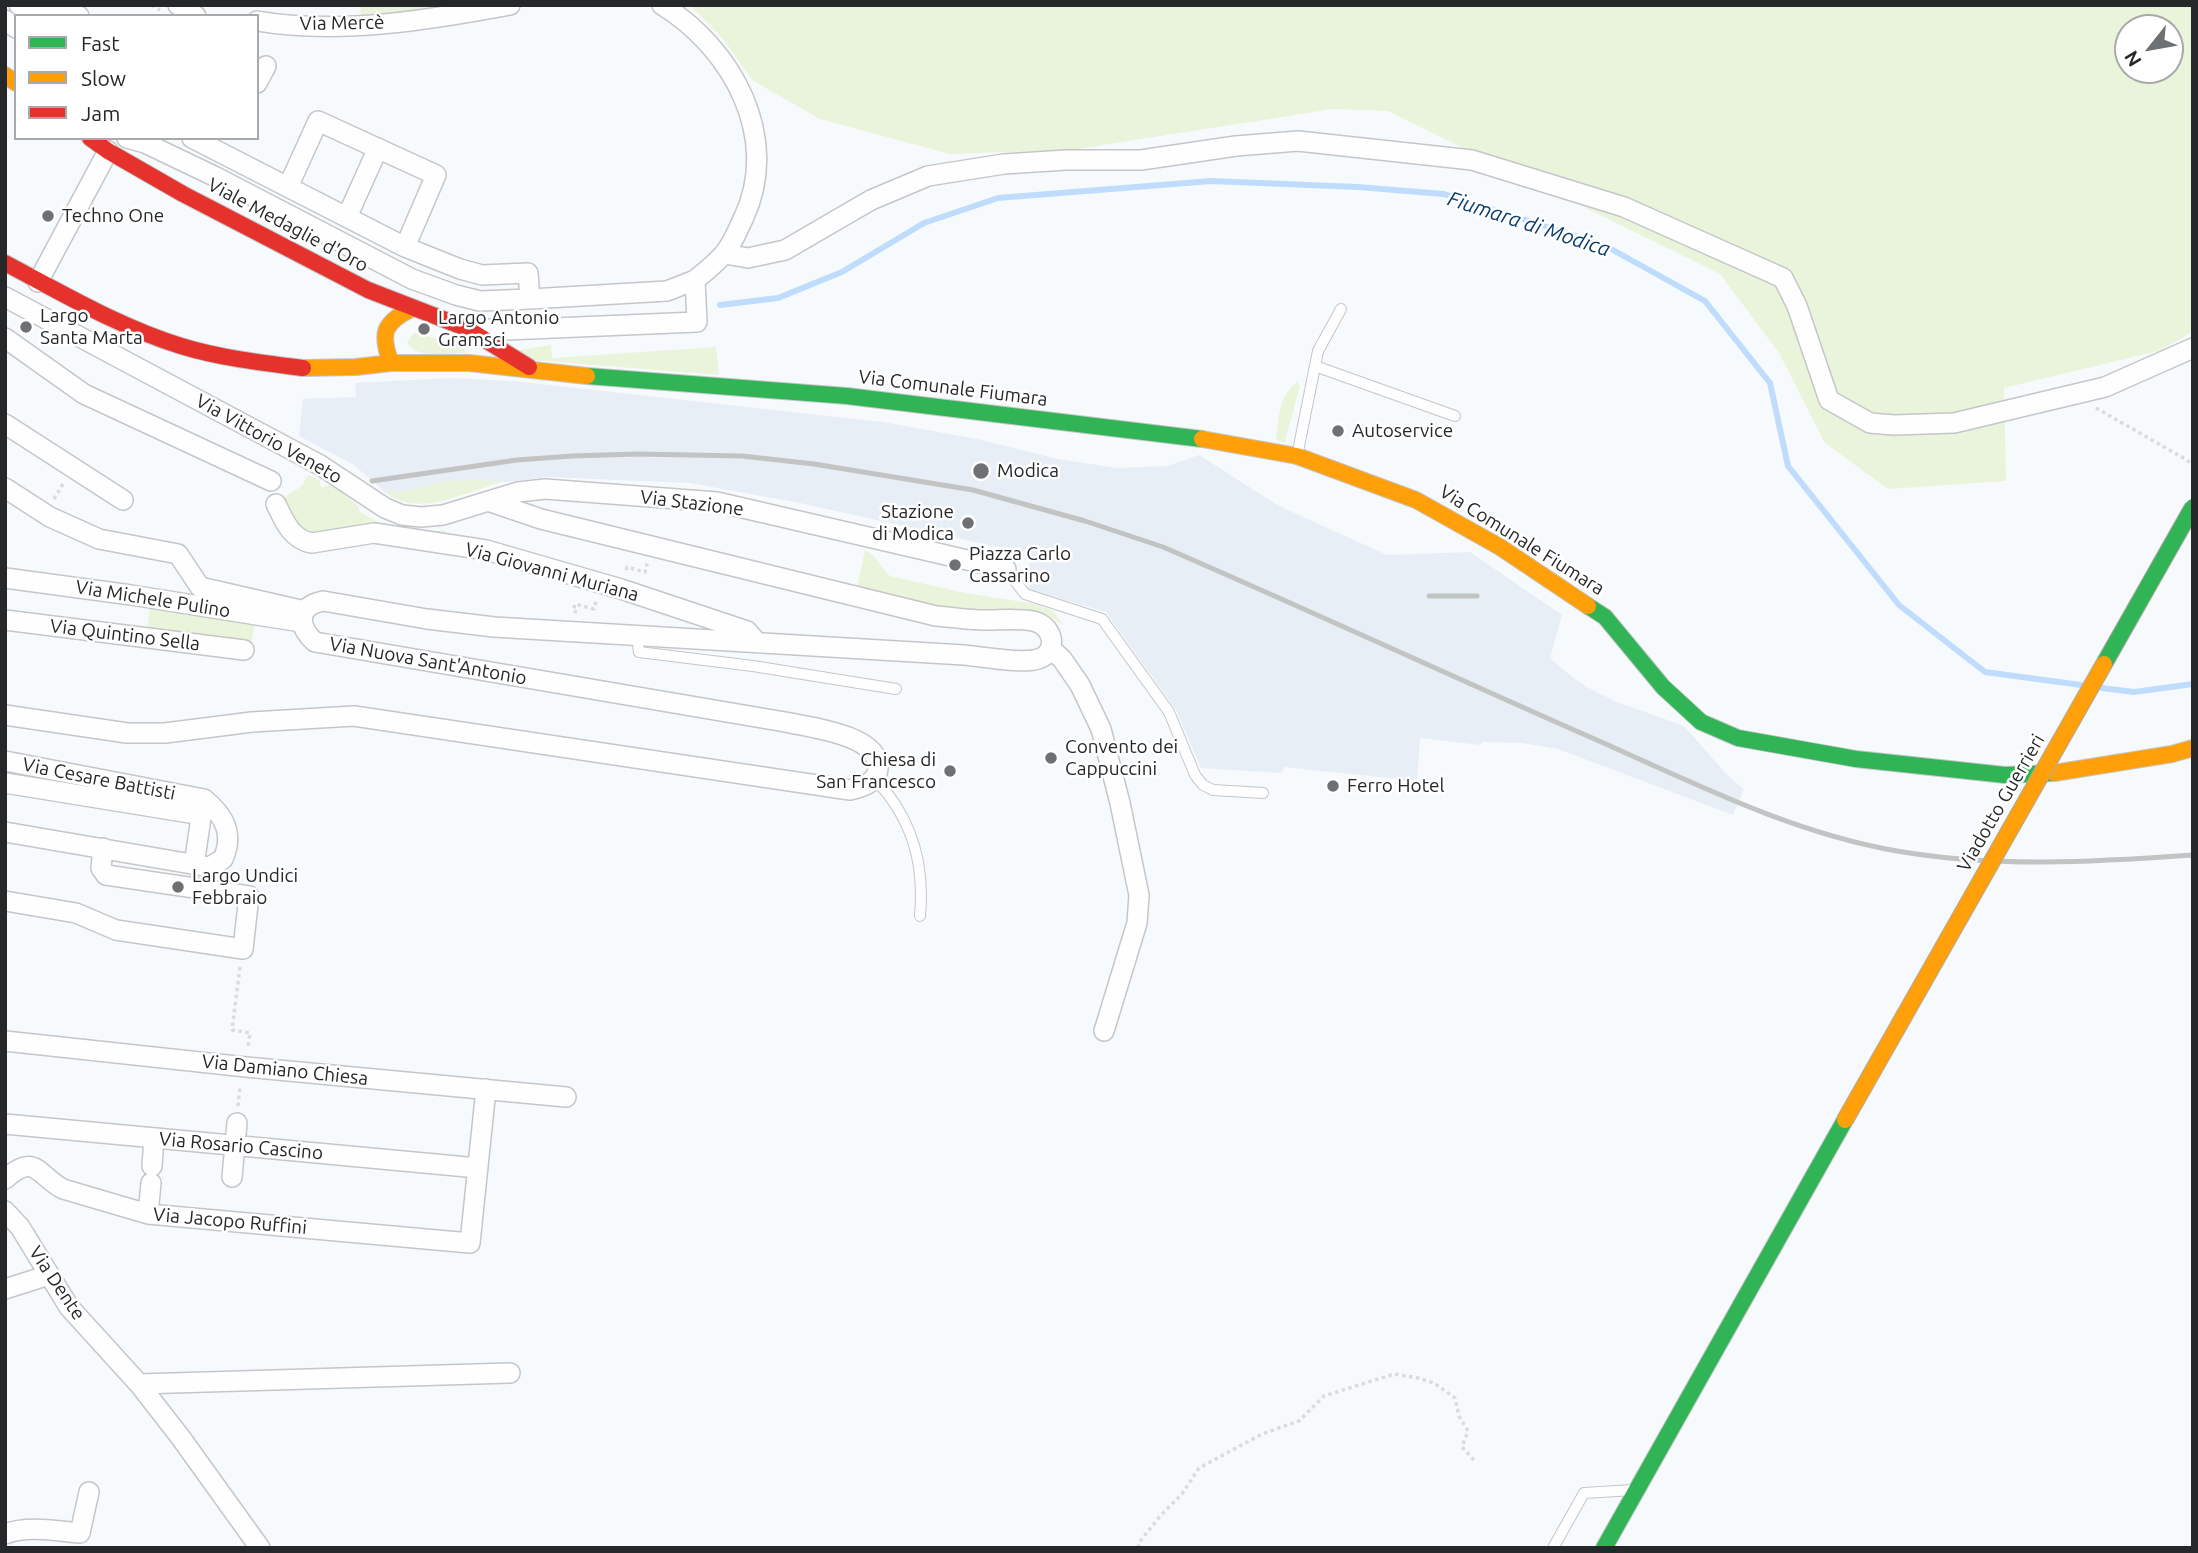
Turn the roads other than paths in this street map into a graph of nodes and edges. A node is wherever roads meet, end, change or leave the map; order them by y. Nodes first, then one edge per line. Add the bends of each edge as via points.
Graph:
1 (19, 5) edge
2 (177, 5) edge
3 (510, 5) edge
4 (662, 5) edge
5 (47, 14) edge
6 (193, 14) edge
7 (259, 21) edge
8 (134, 140) edge
9 (200, 140) edge
10 (102, 142) edge
11 (225, 146) edge
12 (378, 148) junction
13 (288, 187) junction
14 (347, 217) junction
15 (405, 247) junction
16 (724, 254) junction
17 (5, 263) edge
18 (695, 280) junction
19 (38, 282) junction
20 (5, 297) edge
21 (530, 299) junction
22 (480, 301) junction
23 (411, 309) junction
24 (1342, 309) dead end
25 (533, 328) junction
26 (473, 329) junction
27 (5, 338) edge
28 (496, 346) junction
29 (2193, 348) edge
30 (474, 360) junction
31 (391, 363) junction
32 (1315, 366) junction
33 (534, 370) junction
34 (1455, 416) dead end
35 (5, 424) edge
36 (1297, 456) junction
37 (271, 481) dead end
38 (5, 488) edge
39 (545, 489) joint
40 (123, 500) dead end
41 (488, 502) junction
42 (276, 504) dead end
43 (2193, 506) edge
44 (1006, 569) joint
45 (5, 578) edge
46 (303, 616) junction
47 (5, 620) edge
48 (637, 636) junction
49 (756, 642) junction
50 (1051, 649) junction
51 (244, 650) dead end
52 (896, 689) dead end
53 (5, 715) edge
54 (2193, 748) edge
55 (5, 761) edge
56 (875, 779) junction
57 (5, 783) edge
58 (1263, 793) dead end
59 (198, 806) junction
60 (5, 832) edge
61 (103, 848) junction
62 (189, 864) junction
63 (5, 901) edge
64 (920, 916) dead end
65 (1104, 1031) dead end
66 (5, 1041) edge
67 (486, 1089) junction
68 (566, 1097) dead end
69 (237, 1123) road end
70 (5, 1124) edge
71 (154, 1138) junction
72 (235, 1146) junction
73 (478, 1168) junction
74 (232, 1177) dead end
75 (5, 1179) edge
76 (5, 1211) edge
77 (148, 1214) junction
78 (49, 1275) junction
79 (5, 1289) edge
80 (510, 1373) dead end
81 (139, 1384) junction
82 (1637, 1490) junction
83 (89, 1492) dead end
84 (5, 1534) edge
85 (261, 1548) edge
86 (1553, 1548) edge
87 (1604, 1548) edge

1 - 5 street via 31,13
2 - 6 street
3 - 7 street, Via Mercè via 440,19 367,25
4 - 16 street via 695,29 723,60 747,107 758,162 756,176 747,211
8 - 22 street via 214,176 412,279
9 - 11 street
10 - 19 street
10 - 23 street, Viale Medaglie d'Oro via 183,194
11 - 13 street
12 - 13 street via 318,121
12 - 14 street
12 - 15 street via 436,175
13 - 14 street
14 - 15 street
15 - 21 street via 482,275 528,273
16 - 18 street
16 - 29 street via 748,258 785,250 871,200 928,176 1004,163 1141,160 1298,141 1472,160 1512,170 1624,207 1772,271 1783,278 1797,306 1829,400 1870,423 1954,423 2105,387
17 - 19 street
18 - 21 street via 667,291
18 - 25 street via 697,322
19 - 31 street, Via Comunale Fiumara via 108,317 219,356 307,368
20 - 41 street, Via Vittorio Veneto via 320,465 402,515 443,515
21 - 22 street
22 - 26 street
23 - 26 street, Viale Medaglie d'Oro
23 - 31 street via 387,325 383,344
24 - 32 lane via 1318,351
25 - 26 street
25 - 28 street
26 - 28 street, Viale Medaglie d'Oro
26 - 30 street via 479,346
27 - 37 street via 84,394
28 - 30 street
28 - 33 street, Viale Medaglie d'Oro
30 - 31 street, Via Comunale Fiumara
30 - 33 street, Via Comunale Fiumara
32 - 34 lane
32 - 36 lane
33 - 36 street, Via Comunale Fiumara via 847,396 1193,437
35 - 40 street
36 - 54 street, Via Comunale Fiumara via 1416,500 1500,547 1605,617 1663,687 1701,722 1738,738 1856,759 2005,775 2067,772
38 - 46 street via 99,539 178,554 200,587
39 - 41 street, Via Vittorio Veneto
39 - 44 street, Via Stazione via 717,502
41 - 50 street via 541,520 936,616 1032,621 1050,632
42 - 49 street, Via Giovanni Muriana via 303,542 373,533 486,550 747,631
43 - 82 street, Viadotto Guerrieri, bridge
44 - 58 lane via 1025,594 1102,619 1168,712 1203,785 1213,790
45 - 46 street, Via Michele Pulino
46 - 48 street via 315,602 323,601 494,627
46 - 56 street, Via Nuova Sant'Antonio via 305,633 315,642 835,733 872,750 878,769
47 - 51 street, Via Quintino Sella
48 - 49 street
48 - 52 lane via 639,652
49 - 50 street via 1021,660 1044,656
50 - 65 street via 1080,685 1101,729 1139,895 1138,923
53 - 56 street via 127,733 354,716 850,790
55 - 59 street, Via Cesare Battisti
56 - 64 lane via 898,807 914,842 922,895
57 - 59 street
59 - 62 street
59 - 62 street via 222,817 229,847 223,859 209,867
60 - 61 street
61 - 62 street
61 - 63 street via 101,867 106,874 248,897 243,949 237,957 116,930 76,913
66 - 67 street, Via Damiano Chiesa
67 - 68 street, Via Damiano Chiesa
67 - 73 street
69 - 72 street
70 - 71 street, Via Rosario Cascino
71 - 72 street, Via Rosario Cascino
71 - 77 street
72 - 73 street, Via Rosario Cascino
72 - 74 street
73 - 77 street, Via Jacopo Ruffini via 470,1243
75 - 77 street, Via Jacopo Ruffini via 18,1167 29,1166 63,1189
76 - 78 street, Via Dente
78 - 79 street
78 - 81 street, Via Dente via 69,1307
80 - 81 street
81 - 85 street, Via Dente
82 - 86 lane via 1584,1493
82 - 87 street, Viadotto Guerrieri
83 - 84 street via 80,1533 34,1530

